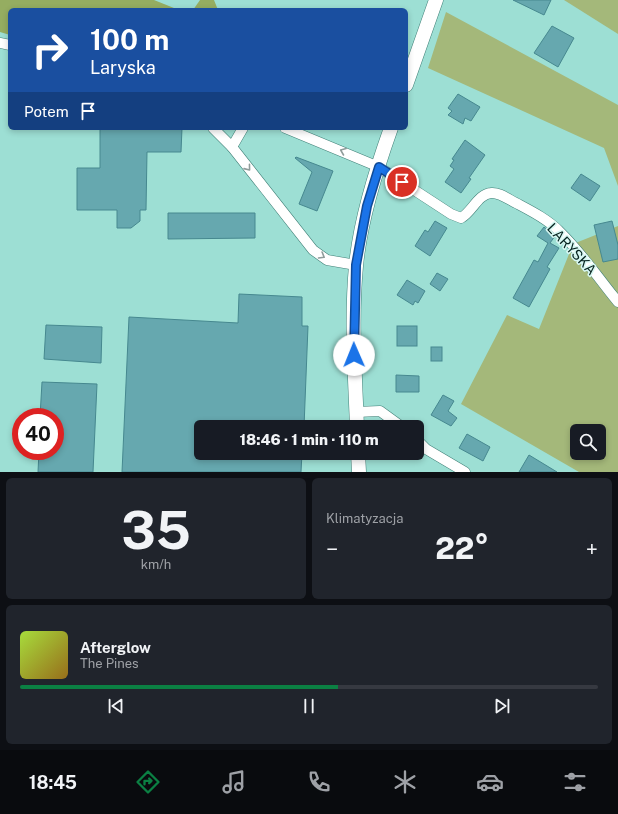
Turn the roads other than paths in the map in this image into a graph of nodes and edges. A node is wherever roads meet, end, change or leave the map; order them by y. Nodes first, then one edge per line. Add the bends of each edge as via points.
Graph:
1 (436, 0) edge
2 (408, 79) edge
3 (215, 130) edge
4 (242, 130) edge
5 (290, 130) edge
6 (390, 130) edge
7 (232, 147) junction
8 (379, 167) junction
9 (356, 265) junction
10 (618, 302) edge
11 (356, 412) junction
12 (357, 420) edge
13 (392, 420) edge
14 (424, 446) edge
15 (358, 460) edge
16 (359, 472) edge
17 (465, 472) edge

1 - 2 street
3 - 7 street
4 - 7 street
8 -> 5 street
6 - 8 street
7 -> 9 street via 313,250 327,260
8 - 9 street via 367,206
8 - 10 street, LARYSKA via 461,218 467,215 479,199 490,193 498,193 538,215 559,231
9 - 11 street
11 - 12 street
11 - 13 street via 380,411
14 - 17 street
15 - 16 street

